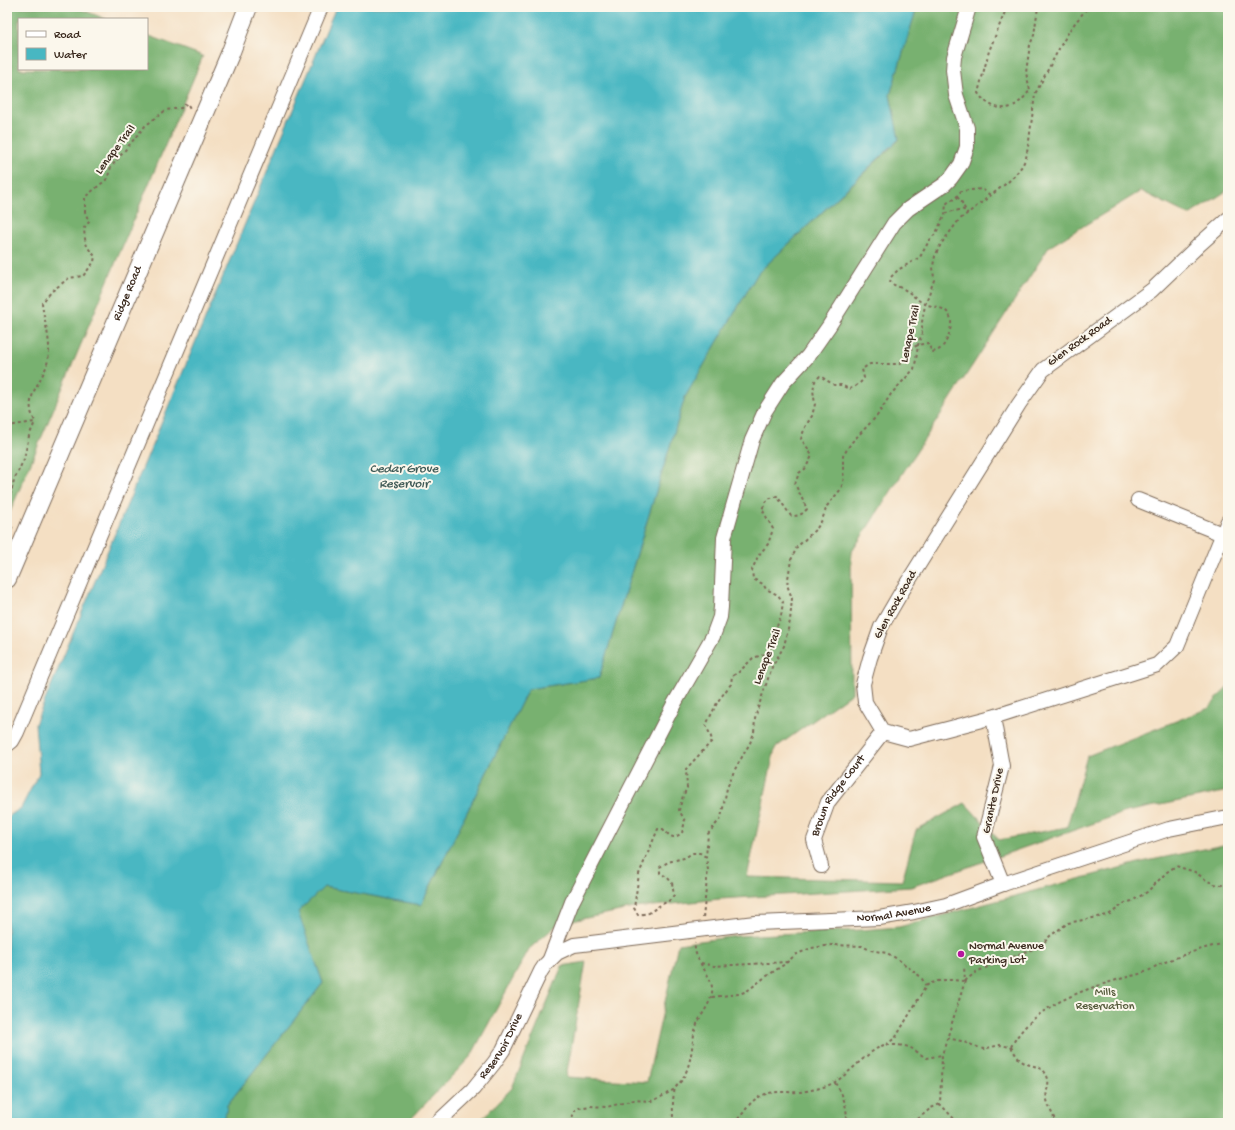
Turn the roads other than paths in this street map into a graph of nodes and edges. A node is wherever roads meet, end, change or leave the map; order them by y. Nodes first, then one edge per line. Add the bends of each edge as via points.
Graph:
1 (248, 7) edge
2 (321, 7) edge
3 (969, 7) edge
4 (1228, 219) edge
5 (1138, 500) dead end
6 (1228, 521) edge
7 (1222, 534) junction
8 (7, 579) edge
9 (993, 717) junction
10 (883, 732) junction
11 (7, 745) edge
12 (1228, 817) edge
13 (821, 866) dead end
14 (1003, 884) junction
15 (550, 959) junction
16 (437, 1123) edge

1 - 8 main road, Ridge Road
2 - 11 street via 17,732
3 - 15 street via 954,57 953,70 956,96 967,128 966,147 961,164 945,184 915,204 894,223 829,326 808,356 783,383 763,415 752,440 724,538 720,617 713,636 674,704 572,902
4 - 10 street, Glen Rock Road via 1152,290 1042,370 1019,404 881,627 863,684 865,702
5 - 7 street
6 - 7 street
7 - 9 street via 1177,646 1158,666
9 - 10 street via 910,740
9 - 14 street, Granite Drive via 1002,766 984,837
10 - 13 street, Brown Ridge Court via 828,802 814,840
12 - 14 street, Normal Avenue via 1169,829
14 - 15 street, Normal Avenue via 946,905 879,918 755,923 574,946
15 - 16 street, Reservoir Drive via 540,971 494,1064 473,1089

